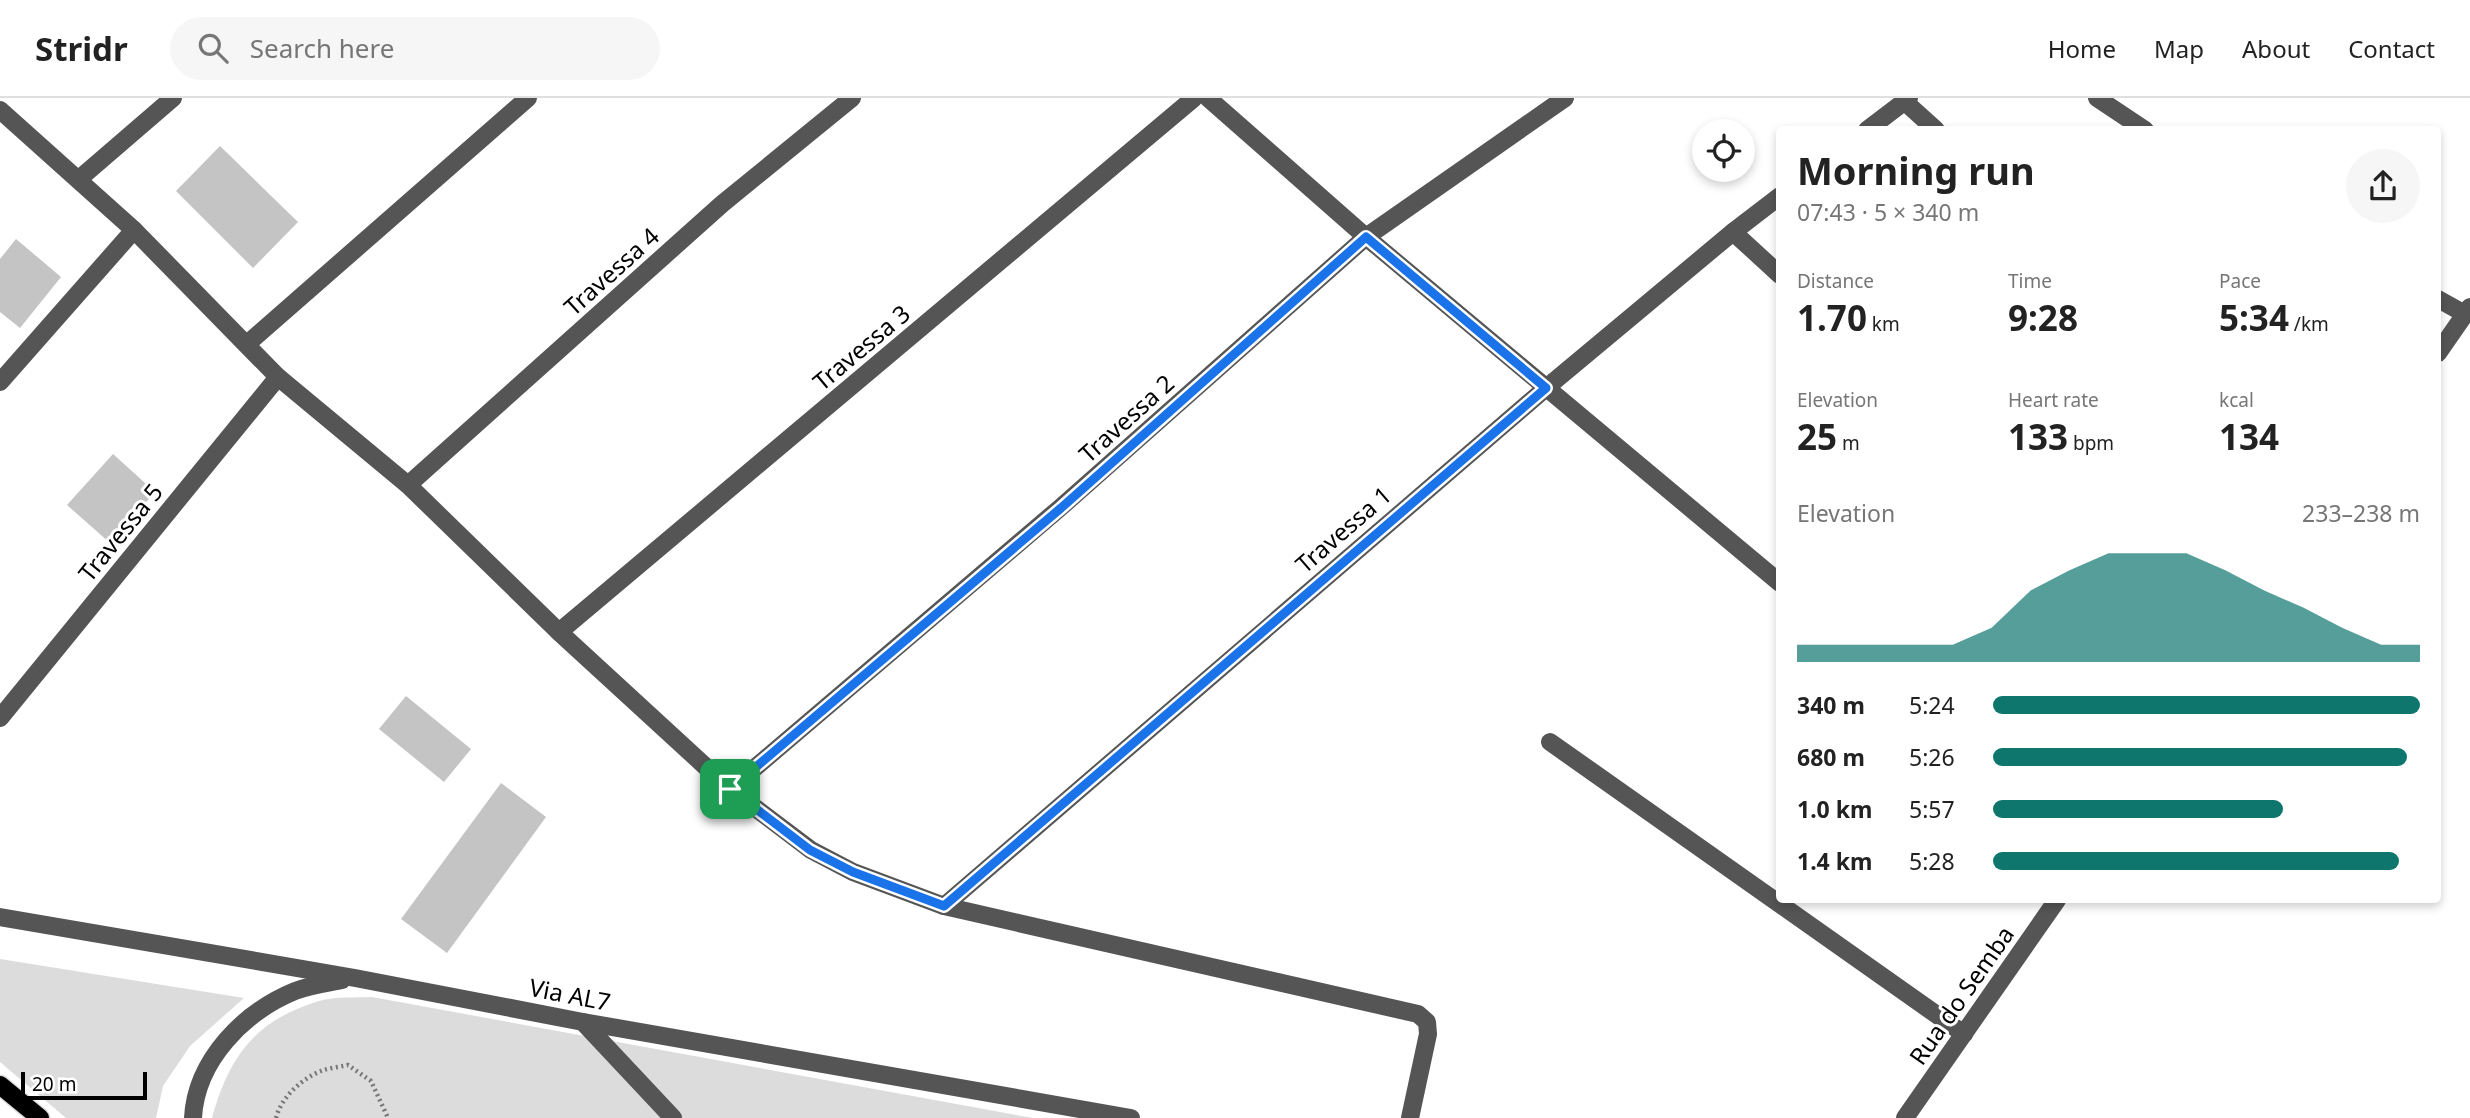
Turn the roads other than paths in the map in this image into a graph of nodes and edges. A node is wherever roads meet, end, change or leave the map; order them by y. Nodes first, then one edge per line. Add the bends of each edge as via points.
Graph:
1 (173, 98) edge
2 (528, 98) edge
3 (852, 98) edge
4 (1195, 98) edge
5 (1208, 98) edge
6 (1565, 98) edge
7 (2096, 98) edge
8 (1906, 100) edge
9 (0, 110) edge
10 (1872, 126) edge
11 (1932, 126) edge
12 (2139, 126) edge
13 (79, 179) junction
14 (1776, 199) edge
15 (134, 230) junction
16 (1733, 232) junction
17 (1366, 237) junction
18 (1776, 271) edge
19 (2441, 300) edge
20 (2468, 310) edge
21 (247, 344) junction
22 (2441, 349) edge
23 (278, 377) junction
24 (0, 382) edge
25 (1546, 388) junction
26 (408, 485) junction
27 (1776, 580) edge
28 (559, 632) junction
29 (0, 718) edge
30 (1550, 742) dead end
31 (730, 789) junction
32 (1776, 901) edge
33 (1778, 903) edge
34 (2055, 903) edge
35 (944, 906) junction
36 (0, 917) edge
37 (355, 978) junction
38 (583, 1022) junction
39 (1964, 1034) junction
40 (0, 1085) edge
41 (40, 1118) edge
42 (193, 1118) edge
43 (673, 1118) edge
44 (1130, 1118) edge
45 (1410, 1118) edge
46 (1905, 1118) edge

1 - 13 street
2 - 21 street
3 - 26 street, Travessa 4 via 722,204
4 - 28 street, Travessa 3
5 - 17 street
6 - 17 street, Travessa 2
7 - 12 street
8 - 10 street
8 - 11 street
9 - 13 street
13 - 15 street
14 - 16 street, Travessa 1
15 - 21 street
15 - 24 street
16 - 18 street
16 - 25 street, Travessa 1
17 - 25 street
17 - 31 street, Travessa 2 via 1061,508
19 - 20 street
20 - 22 street
21 - 23 street
23 - 26 street
23 - 29 street, Travessa 5
25 - 27 street
25 - 35 street, Travessa 1
26 - 28 street
28 - 31 street
30 - 32 street
31 - 35 street via 810,850 853,872
33 - 39 street
34 - 39 street, Rua do Semba
35 - 45 street via 1418,1014 1427,1022 1428,1034
36 - 37 street, Via AL7
37 - 38 street, Via AL7
37 - 42 street via 296,991 265,1006 238,1027 211,1059
38 - 43 street
38 - 44 street, Via AL7
39 - 46 street, Rua do Semba
40 - 41 main road

